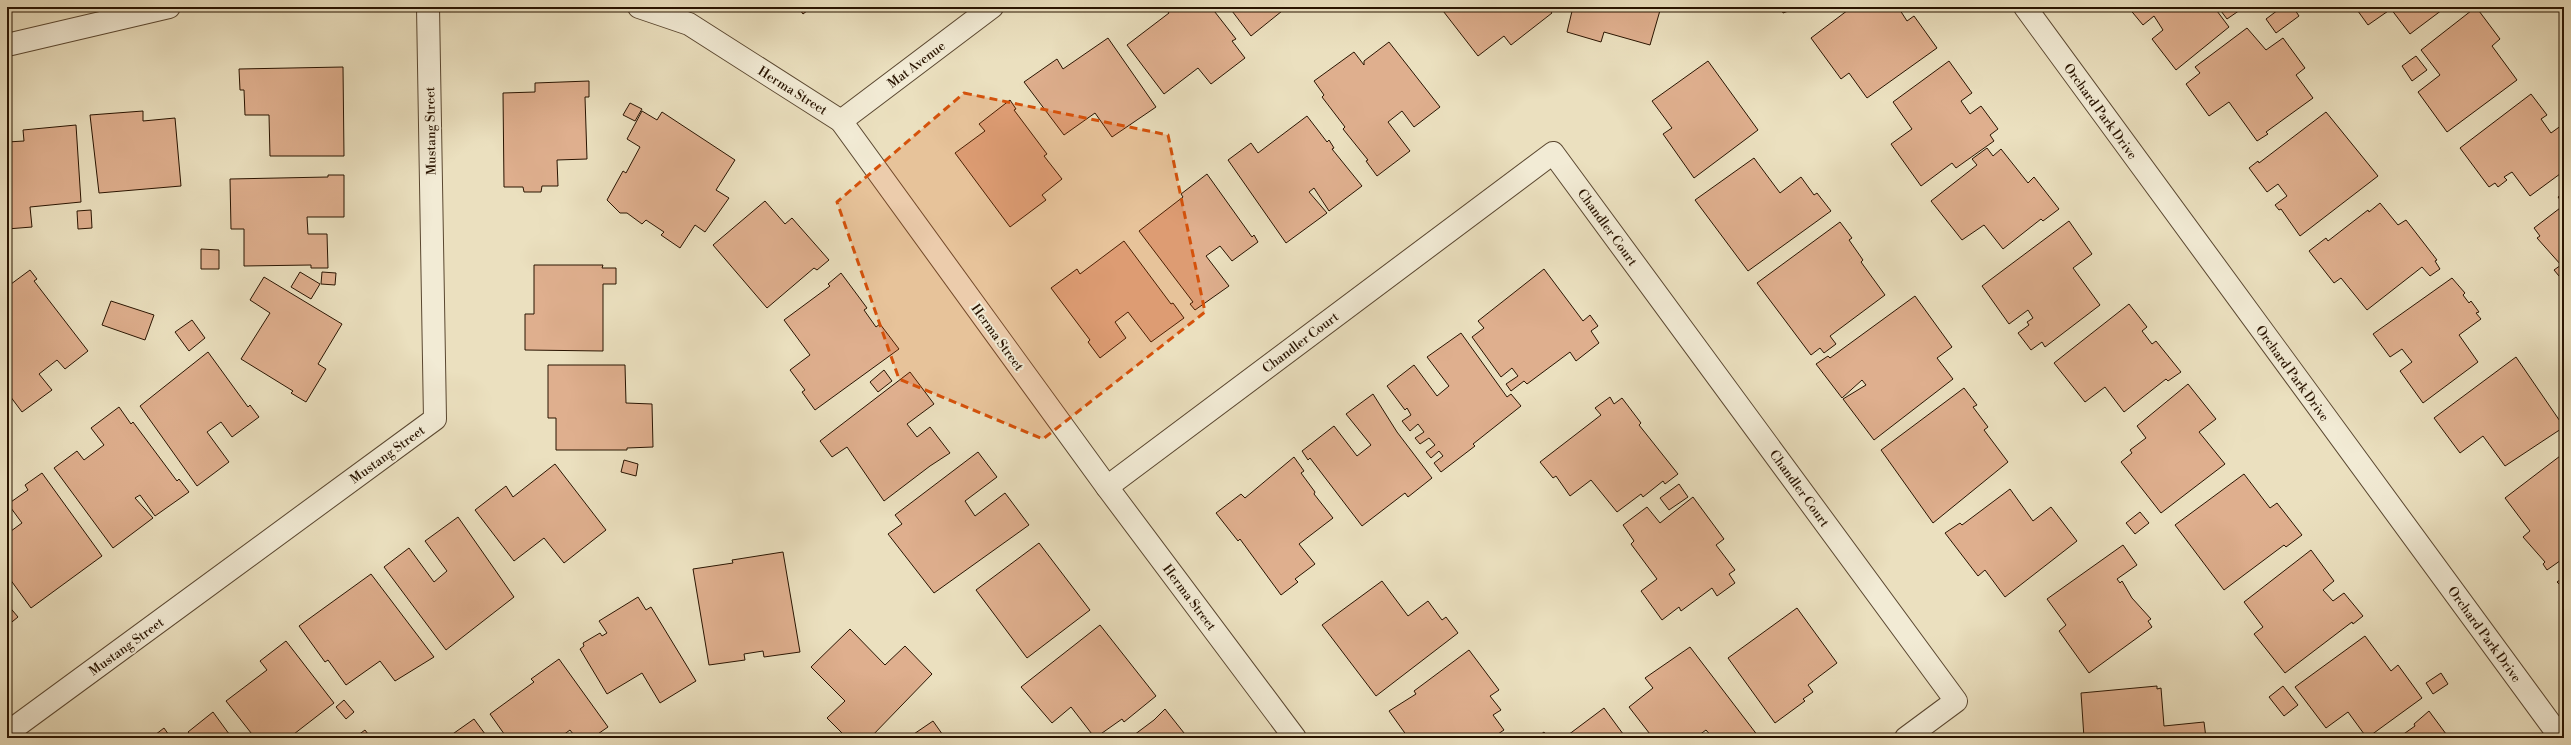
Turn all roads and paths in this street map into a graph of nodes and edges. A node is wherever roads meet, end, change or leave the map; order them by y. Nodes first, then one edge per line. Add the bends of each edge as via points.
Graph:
1 (169, 7) edge
2 (428, 7) edge
3 (639, 7) edge
4 (992, 7) edge
5 (2025, 7) edge
6 (7, 45) edge
7 (841, 121) junction
8 (1107, 486) junction
9 (7, 734) edge
10 (1295, 738) edge
11 (1906, 738) edge
12 (2561, 738) edge

1 - 6 street
2 - 9 street, Mustang Street via 436,418
3 - 7 street, Herma Street via 688,24
4 - 7 street, Mat Avenue
5 - 12 street, Orchard Park Drive
7 - 8 street, Herma Street
8 - 10 street, Herma Street
8 - 11 street, Chandler Court via 1553,153 1956,701

